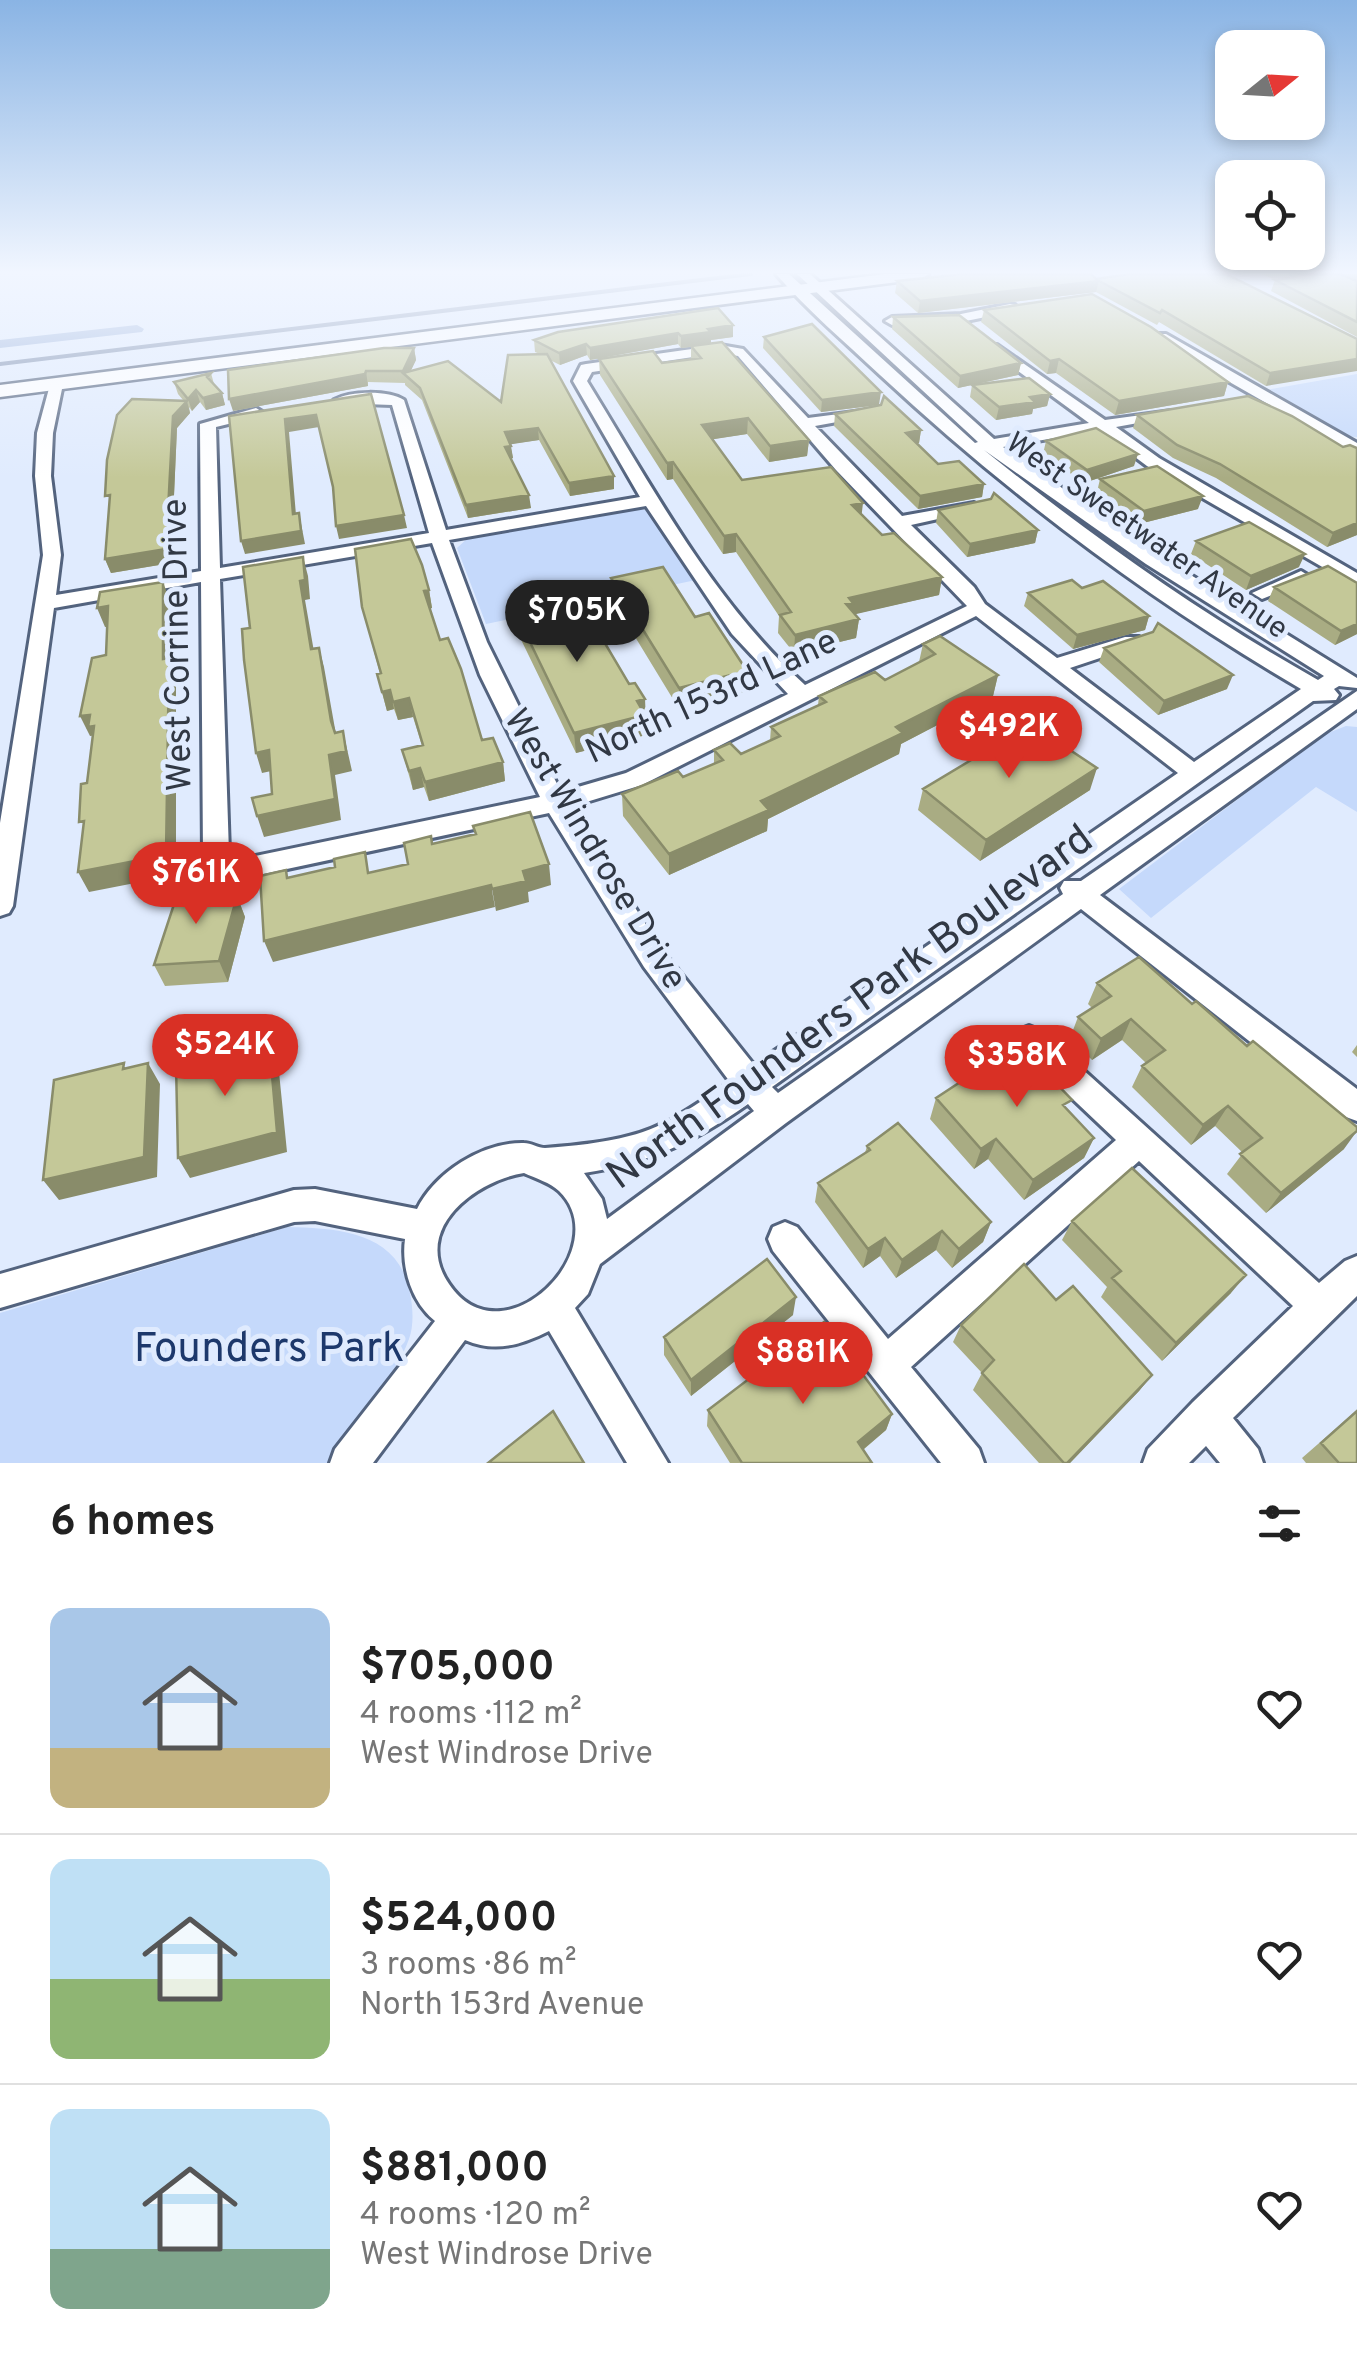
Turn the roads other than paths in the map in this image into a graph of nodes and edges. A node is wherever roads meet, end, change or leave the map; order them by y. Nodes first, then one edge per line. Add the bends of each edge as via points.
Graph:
1 (366, 342) edge
2 (864, 342) edge
3 (874, 342) edge
4 (986, 342) edge
5 (1170, 342) edge
6 (56, 384) junction
7 (0, 391) edge
8 (1260, 398) junction
9 (1242, 401) edge
10 (327, 402) edge
11 (273, 410) edge
12 (1188, 410) edge
13 (874, 411) edge
14 (804, 423) junction
15 (1098, 426) junction
16 (990, 444) junction
17 (968, 448) junction
18 (1355, 448) edge
19 (1163, 468) junction
20 (1138, 475) edge
21 (653, 500) junction
22 (981, 504) edge
23 (897, 523) junction
24 (440, 536) junction
25 (1328, 566) junction
26 (208, 576) junction
27 (1357, 580) edge
28 (1262, 593) dead end
29 (46, 604) junction
30 (978, 608) junction
31 (1140, 638) edge
32 (1055, 666) junction
33 (1345, 694) edge
34 (804, 697) junction
35 (1194, 774) junction
36 (558, 802) junction
37 (231, 871) joint
38 (1054, 873) junction
39 (1081, 894) junction
40 (0, 906) edge
41 (1029, 1039) dead end
42 (748, 1083) junction
43 (1357, 1106) edge
44 (774, 1113) junction
45 (1139, 1140) junction
46 (546, 1163) junction
47 (426, 1227) junction
48 (785, 1239) dead end
49 (591, 1250) junction
50 (1357, 1273) edge
51 (0, 1291) edge
52 (1318, 1306) junction
53 (556, 1308) junction
54 (459, 1319) junction
55 (886, 1364) junction
56 (1206, 1415) junction
57 (349, 1463) edge
58 (649, 1463) edge
59 (965, 1463) edge
60 (1162, 1463) edge
61 (1244, 1463) edge

1 - 6 main road
2 - 17 street, West Sweetwater Avenue
3 - 16 street, West Sweetwater Avenue
4 - 15 street via 1028,382
5 - 8 street
6 - 7 main road
6 - 29 street via 44,462 52,555
8 - 9 street
8 - 18 street
10 - 24 street, West Windrose Drive via 398,402
11 - 26 street, West Corrine Drive via 208,424
12 - 15 street
13 - 14 street
14 - 21 street via 739,346 586,368 580,381
14 - 23 street
15 - 16 street
15 - 19 street
16 - 17 street
16 - 33 street, West Sweetwater Avenue
17 - 33 street, West Sweetwater Avenue via 1115,560
19 - 20 street
19 - 25 street
21 - 24 street
21 - 34 street via 744,636
22 - 23 street
23 - 30 street
24 - 26 street
24 - 36 street, West Windrose Drive via 491,675
25 - 27 street
25 - 28 street
26 - 29 street
26 - 37 street, West Corrine Drive via 216,856
29 - 40 street
30 - 32 street
30 - 34 street, North 153rd Lane
31 - 32 street
32 - 35 street
33 - 35 street, North Founders Park Boulevard
33 - 39 street, North Founders Park Boulevard
34 - 36 street, North 153rd Lane via 665,766
35 - 38 street, North Founders Park Boulevard
36 - 37 street, North 153rd Lane
36 - 42 street, West Windrose Drive via 632,928
38 - 39 street
38 - 42 street, North Founders Park Boulevard
39 - 43 street
39 - 44 street, North Founders Park Boulevard
41 - 45 street
42 - 44 street, West Windrose Drive
42 - 46 street, North Founders Park Boulevard via 666,1140
44 - 49 street, North Founders Park Boulevard
45 - 52 street
45 - 55 street
46 - 47 street via 506,1158 465,1174 441,1198
46 - 49 street via 564,1173 588,1206
47 - 51 street via 294,1206
47 - 54 street via 422,1257 429,1286
48 - 55 street
49 - 53 street via 583,1274
50 - 52 street
52 - 56 street
53 - 54 street via 504,1329
53 - 58 street
54 - 57 street
55 - 59 street
56 - 60 street
56 - 61 street

